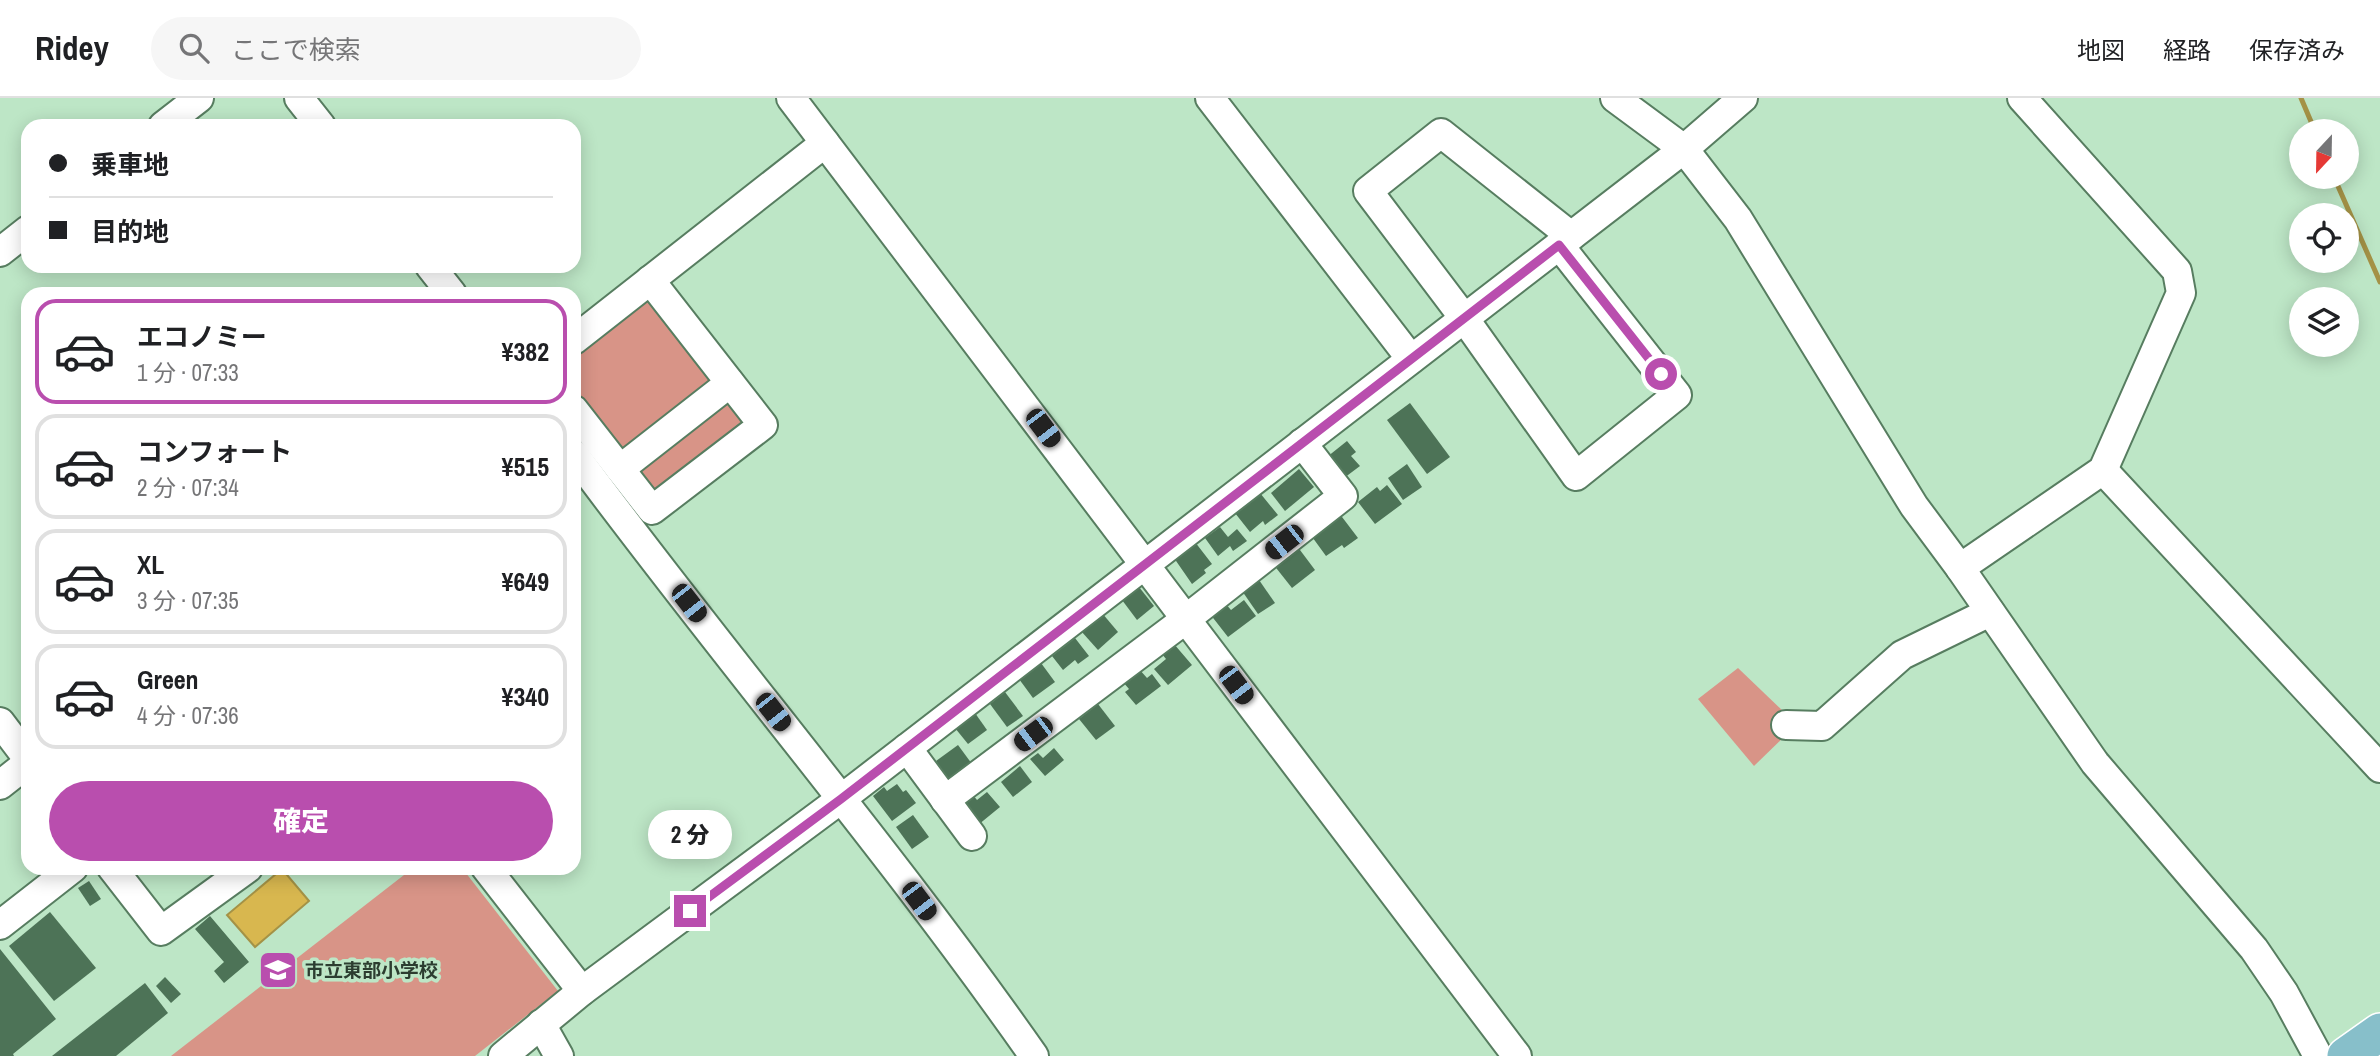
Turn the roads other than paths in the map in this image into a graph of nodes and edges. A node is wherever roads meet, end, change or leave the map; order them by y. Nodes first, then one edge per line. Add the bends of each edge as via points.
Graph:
1 (199, 98) edge
2 (299, 98) edge
3 (791, 98) edge
4 (1210, 98) edge
5 (1615, 98) edge
6 (1744, 98) edge
7 (2022, 98) edge
8 (172, 119) edge
9 (316, 119) edge
10 (825, 143) junction
11 (1684, 149) junction
12 (21, 236) edge
13 (1565, 241) junction
14 (0, 252) edge
15 (436, 273) edge
16 (650, 280) junction
17 (446, 287) edge
18 (1464, 318) junction
19 (581, 334) edge
20 (1412, 359) junction
21 (730, 383) junction
22 (581, 419) edge
23 (1302, 443) junction
24 (620, 468) junction
25 (2103, 470) junction
26 (581, 473) edge
27 (1145, 565) junction
28 (1960, 568) junction
29 (1990, 612) junction
30 (1186, 619) junction
31 (0, 722) edge
32 (1786, 725) dead end
33 (907, 748) junction
34 (21, 751) edge
35 (21, 767) edge
36 (2380, 768) edge
37 (0, 785) edge
38 (841, 799) junction
39 (945, 800) junction
40 (972, 836) dead end
41 (64, 875) edge
42 (117, 875) edge
43 (238, 875) edge
44 (491, 875) edge
45 (0, 925) edge
46 (582, 991) junction
47 (541, 1024) junction
48 (2380, 1032) edge
49 (503, 1056) edge
50 (559, 1056) edge
51 (1034, 1056) edge
52 (1517, 1056) edge
53 (2318, 1056) edge
54 (2346, 1056) edge

1 - 8 street
2 - 9 street
3 - 10 street
4 - 20 street
5 - 11 street
6 - 11 street
7 - 25 street via 2177,271 2181,293
10 - 16 street
10 - 27 street
11 - 13 street
11 - 28 street via 1738,219 1914,506
12 - 14 street
13 - 18 street
13 - 18 street via 1441,133 1367,191
13 - 18 street via 1677,395 1576,476
15 - 17 street
16 - 19 street
16 - 21 street
18 - 20 street
20 - 23 street
21 - 24 street
21 - 24 street via 763,425 652,510
22 - 24 street
23 - 27 street
23 - 30 street via 1343,496
25 - 28 street
25 - 36 street
26 - 38 street
27 - 30 street
27 - 33 street
28 - 29 street
29 - 32 street via 1902,655 1822,726
29 - 53 street via 2095,763 2254,949
30 - 39 street
30 - 52 street
31 - 34 street
33 - 38 street
33 - 39 street
35 - 37 street
38 - 46 street
38 - 51 street
39 - 40 street
41 - 45 street
42 - 43 street via 161,931
44 - 46 street
46 - 47 street
47 - 49 street
47 - 50 street
48 - 54 main road

